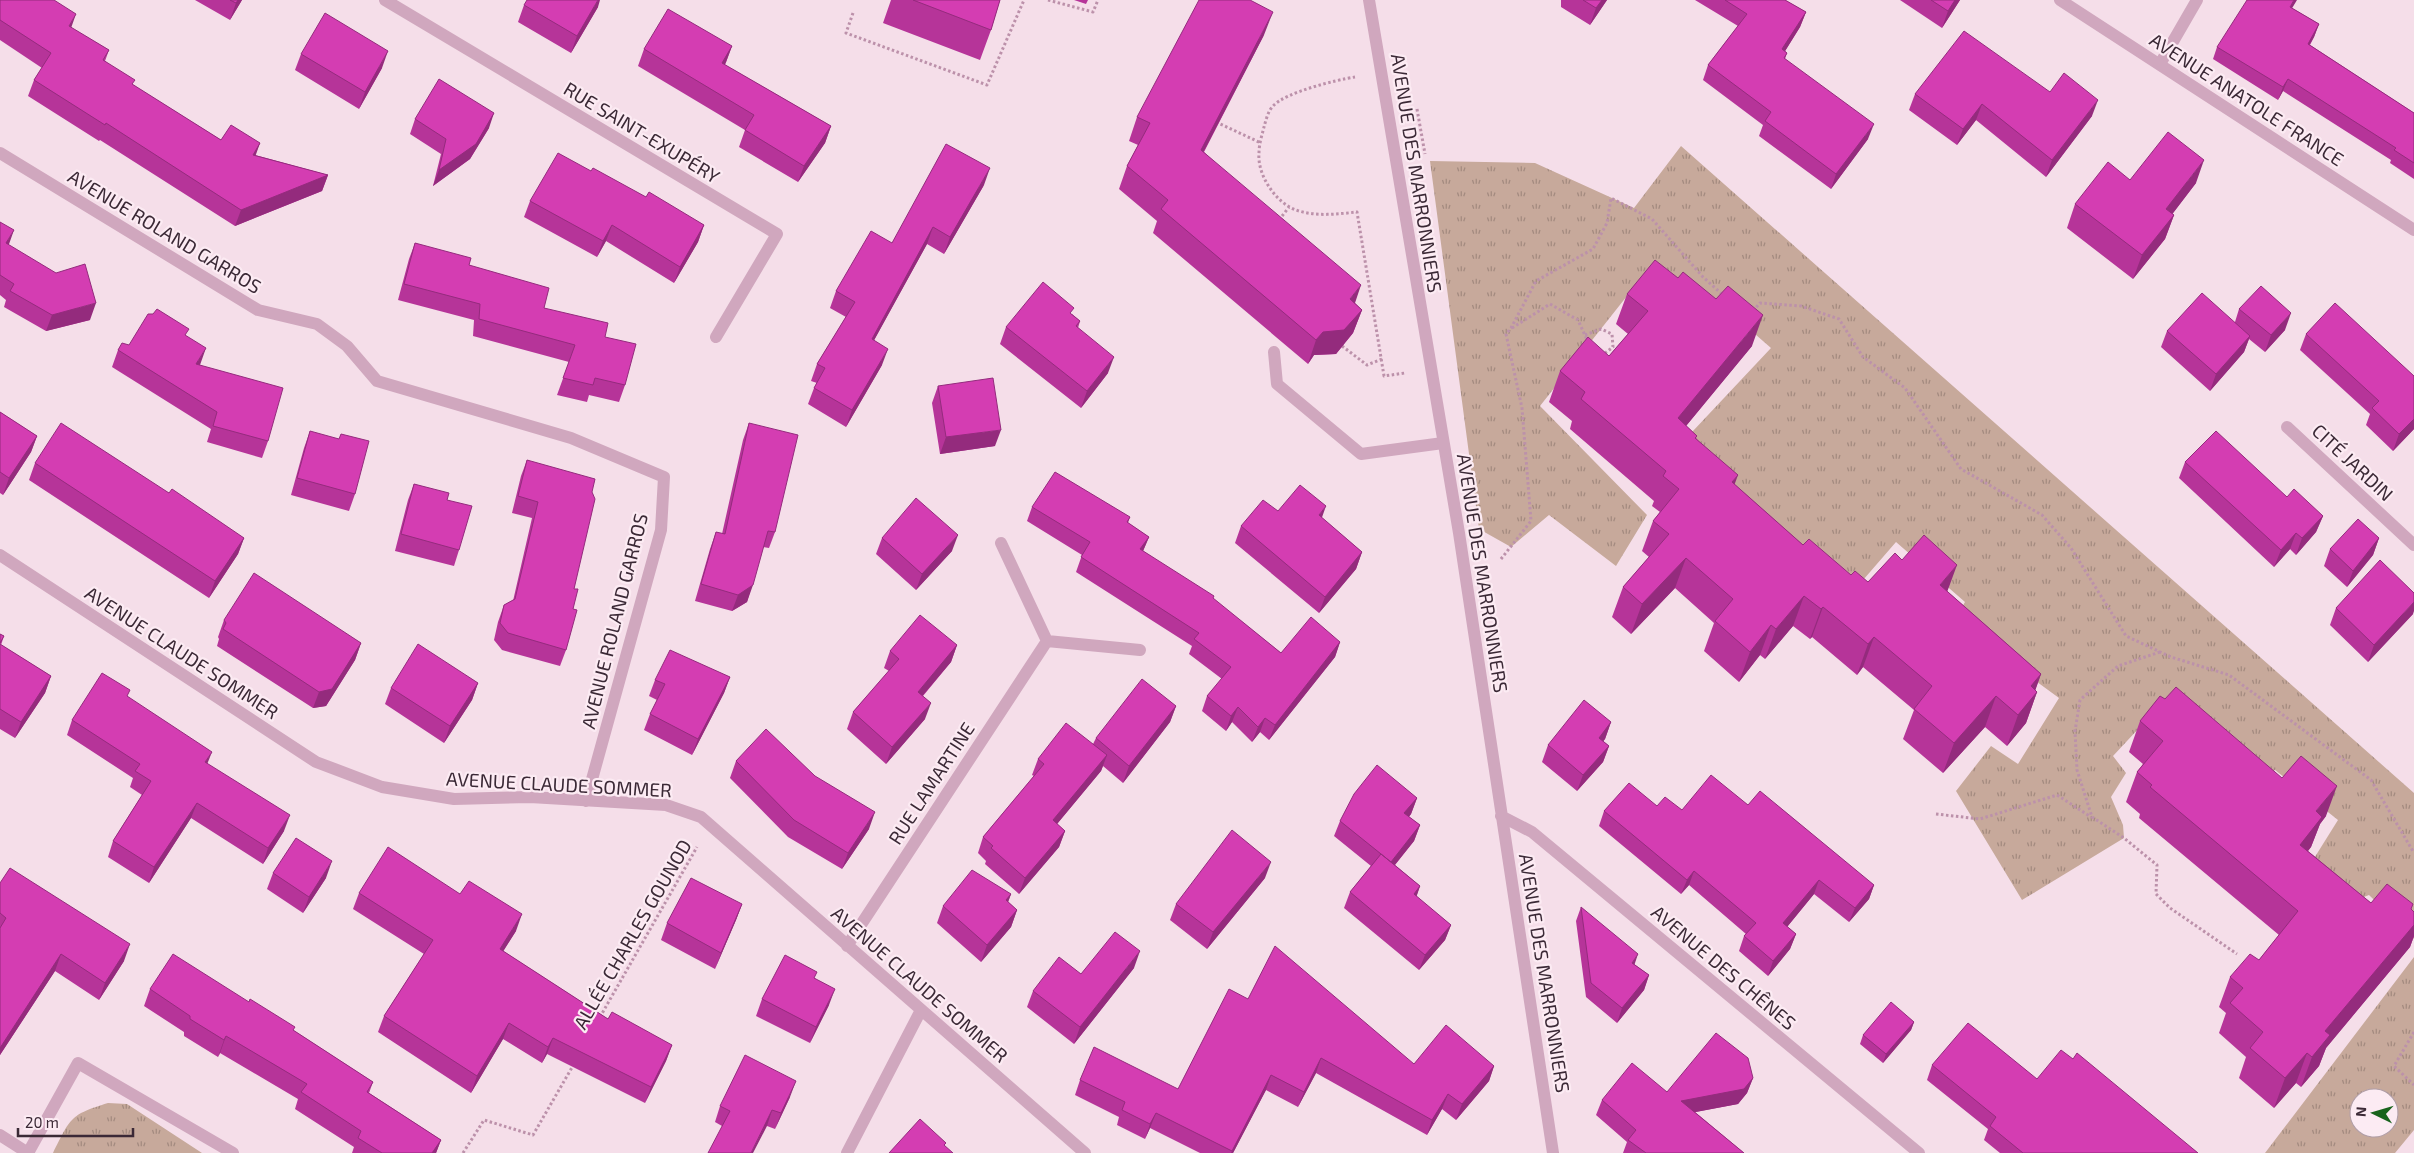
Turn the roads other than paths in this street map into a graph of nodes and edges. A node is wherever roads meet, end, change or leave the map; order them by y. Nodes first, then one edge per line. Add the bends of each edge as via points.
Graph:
1 (385, 0) edge
2 (1369, 0) edge
3 (2060, 0) edge
4 (2197, 0) edge
5 (2160, 64) junction
6 (0, 153) edge
7 (2414, 230) edge
8 (716, 337) dead end
9 (1274, 352) dead end
10 (2287, 427) dead end
11 (1443, 443) junction
12 (1001, 543) dead end
13 (2414, 546) edge
14 (0, 555) edge
15 (1047, 641) junction
16 (1140, 650) dead end
17 (586, 801) junction
18 (1501, 816) junction
19 (847, 946) junction
20 (921, 1010) junction
21 (0, 1135) edge
22 (28, 1153) edge
23 (233, 1153) edge
24 (847, 1153) edge
25 (1085, 1153) edge
26 (1553, 1153) edge
27 (1919, 1153) edge

1 - 8 street, RUE SAINT-EXUPÉRY via 777,234
2 - 11 street, AVENUE DES MARRONNIERS
3 - 5 street, AVENUE ANATOLE FRANCE
4 - 5 street
5 - 7 street, AVENUE ANATOLE FRANCE via 2186,84
6 - 17 street, AVENUE ROLAND GARROS via 258,310 317,324 347,346 377,381 571,438 664,477 661,530
9 - 11 street via 1277,384 1361,454
10 - 13 street, CITÉ JARDIN
11 - 18 street, AVENUE DES MARRONNIERS
12 - 15 street
14 - 17 street, AVENUE CLAUDE SOMMER via 316,762 382,787 454,799
15 - 16 street
15 - 19 street, RUE LAMARTINE
17 - 19 street, AVENUE CLAUDE SOMMER via 666,805 701,817
18 - 26 street, AVENUE DES MARRONNIERS
18 - 27 street, AVENUE DES CHÊNES via 1532,832
19 - 20 street, AVENUE CLAUDE SOMMER
20 - 24 street
20 - 25 street, AVENUE CLAUDE SOMMER
21 - 22 street
22 - 23 street via 78,1063

